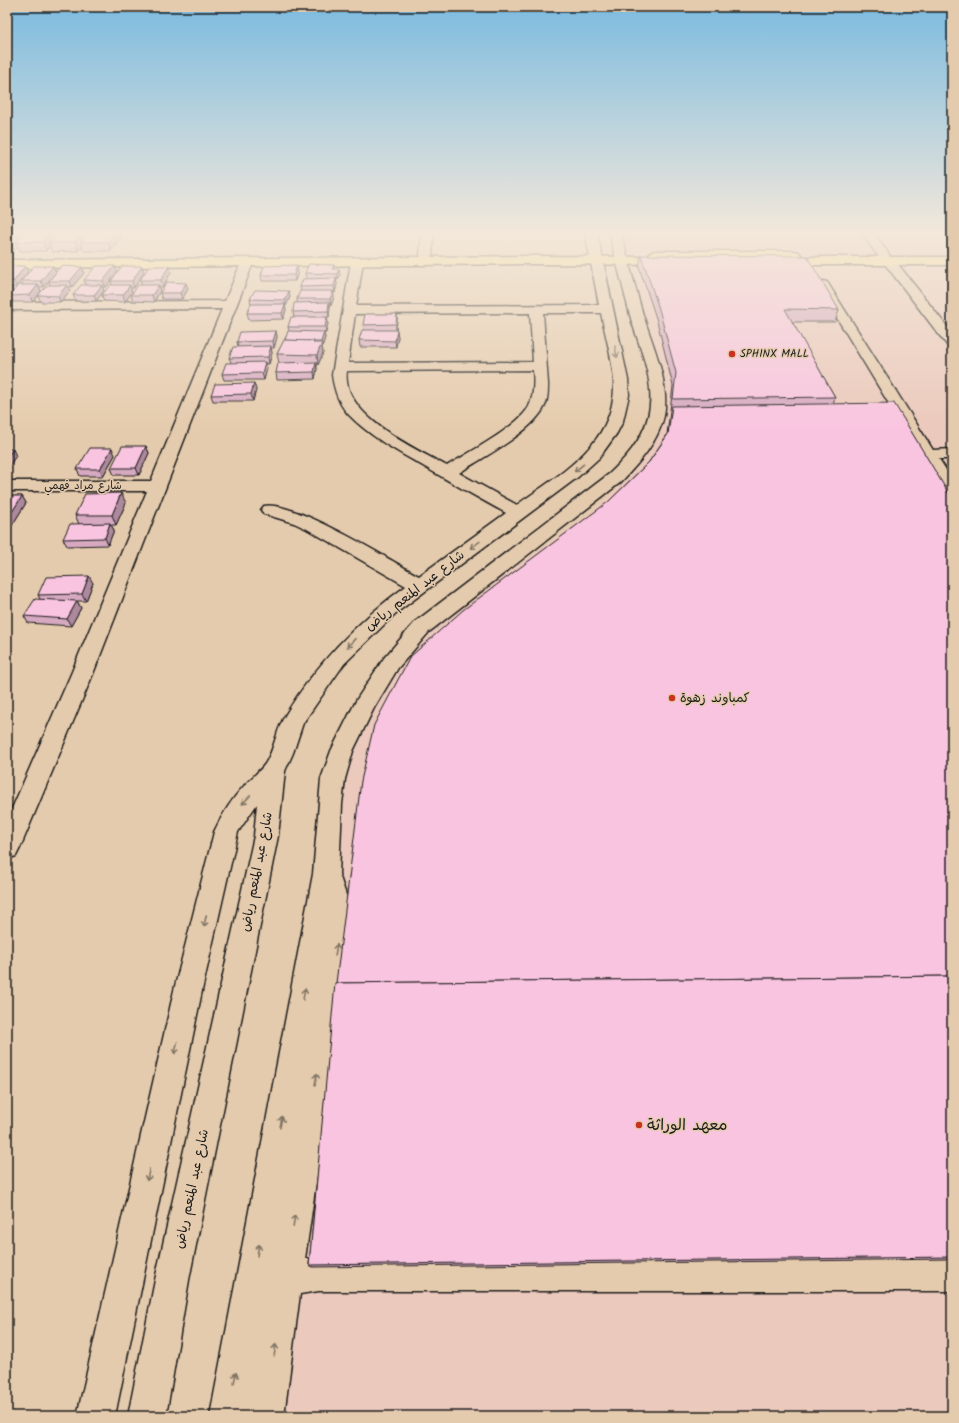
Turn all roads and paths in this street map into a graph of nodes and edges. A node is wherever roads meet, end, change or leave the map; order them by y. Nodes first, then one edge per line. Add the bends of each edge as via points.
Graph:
1 (232, 298) edge
2 (351, 298) edge
3 (605, 298) edge
4 (632, 298) edge
5 (832, 298) edge
6 (918, 298) edge
7 (229, 305) junction
8 (7, 306) edge
9 (536, 309) junction
10 (607, 309) junction
11 (349, 310) junction
12 (952, 342) edge
13 (540, 366) junction
14 (340, 367) junction
15 (928, 454) junction
16 (952, 454) edge
17 (448, 473) junction
18 (7, 486) edge
19 (158, 486) junction
20 (952, 493) edge
21 (270, 510) dead end
22 (518, 512) junction
23 (420, 584) junction
24 (273, 771) junction
25 (7, 848) edge
26 (326, 874) junction
27 (952, 1274) edge
28 (284, 1279) junction
29 (96, 1416) edge
30 (147, 1416) edge
31 (228, 1416) edge
32 (266, 1416) edge

1 - 7 street
2 - 11 street
3 - 10 street, شارع عبد المنعم رياض
4 - 26 street via 656,381 657,404 652,429 637,454 615,478 422,627 391,663 365,704 342,751 330,804
5 - 15 street
6 - 12 street
7 - 8 street
7 - 19 street
9 - 10 street
9 - 11 street
9 - 13 street
10 -> 22 street, شارع عبد المنعم رياض via 622,390 616,422 604,443 584,464
11 - 14 street
13 - 14 street
13 - 17 street via 540,395 534,411 508,435
14 - 17 street via 342,392 362,420 385,437
15 - 16 street
15 - 20 street
17 - 22 street
18 - 19 street, شارع مراد فهمي
19 - 25 street
21 - 23 street via 313,525
22 -> 23 street, شارع عبد المنعم رياض
23 -> 24 street, شارع عبد المنعم رياض via 371,624 321,678 293,721
24 -> 29 street via 240,806 226,832 189,986
24 - 30 street, شارع عبد المنعم رياض via 266,836 174,1272
28 -> 26 street via 339,931 335,901
31 -> 26 street
27 - 28 street via 318,1274
32 -> 28 street

